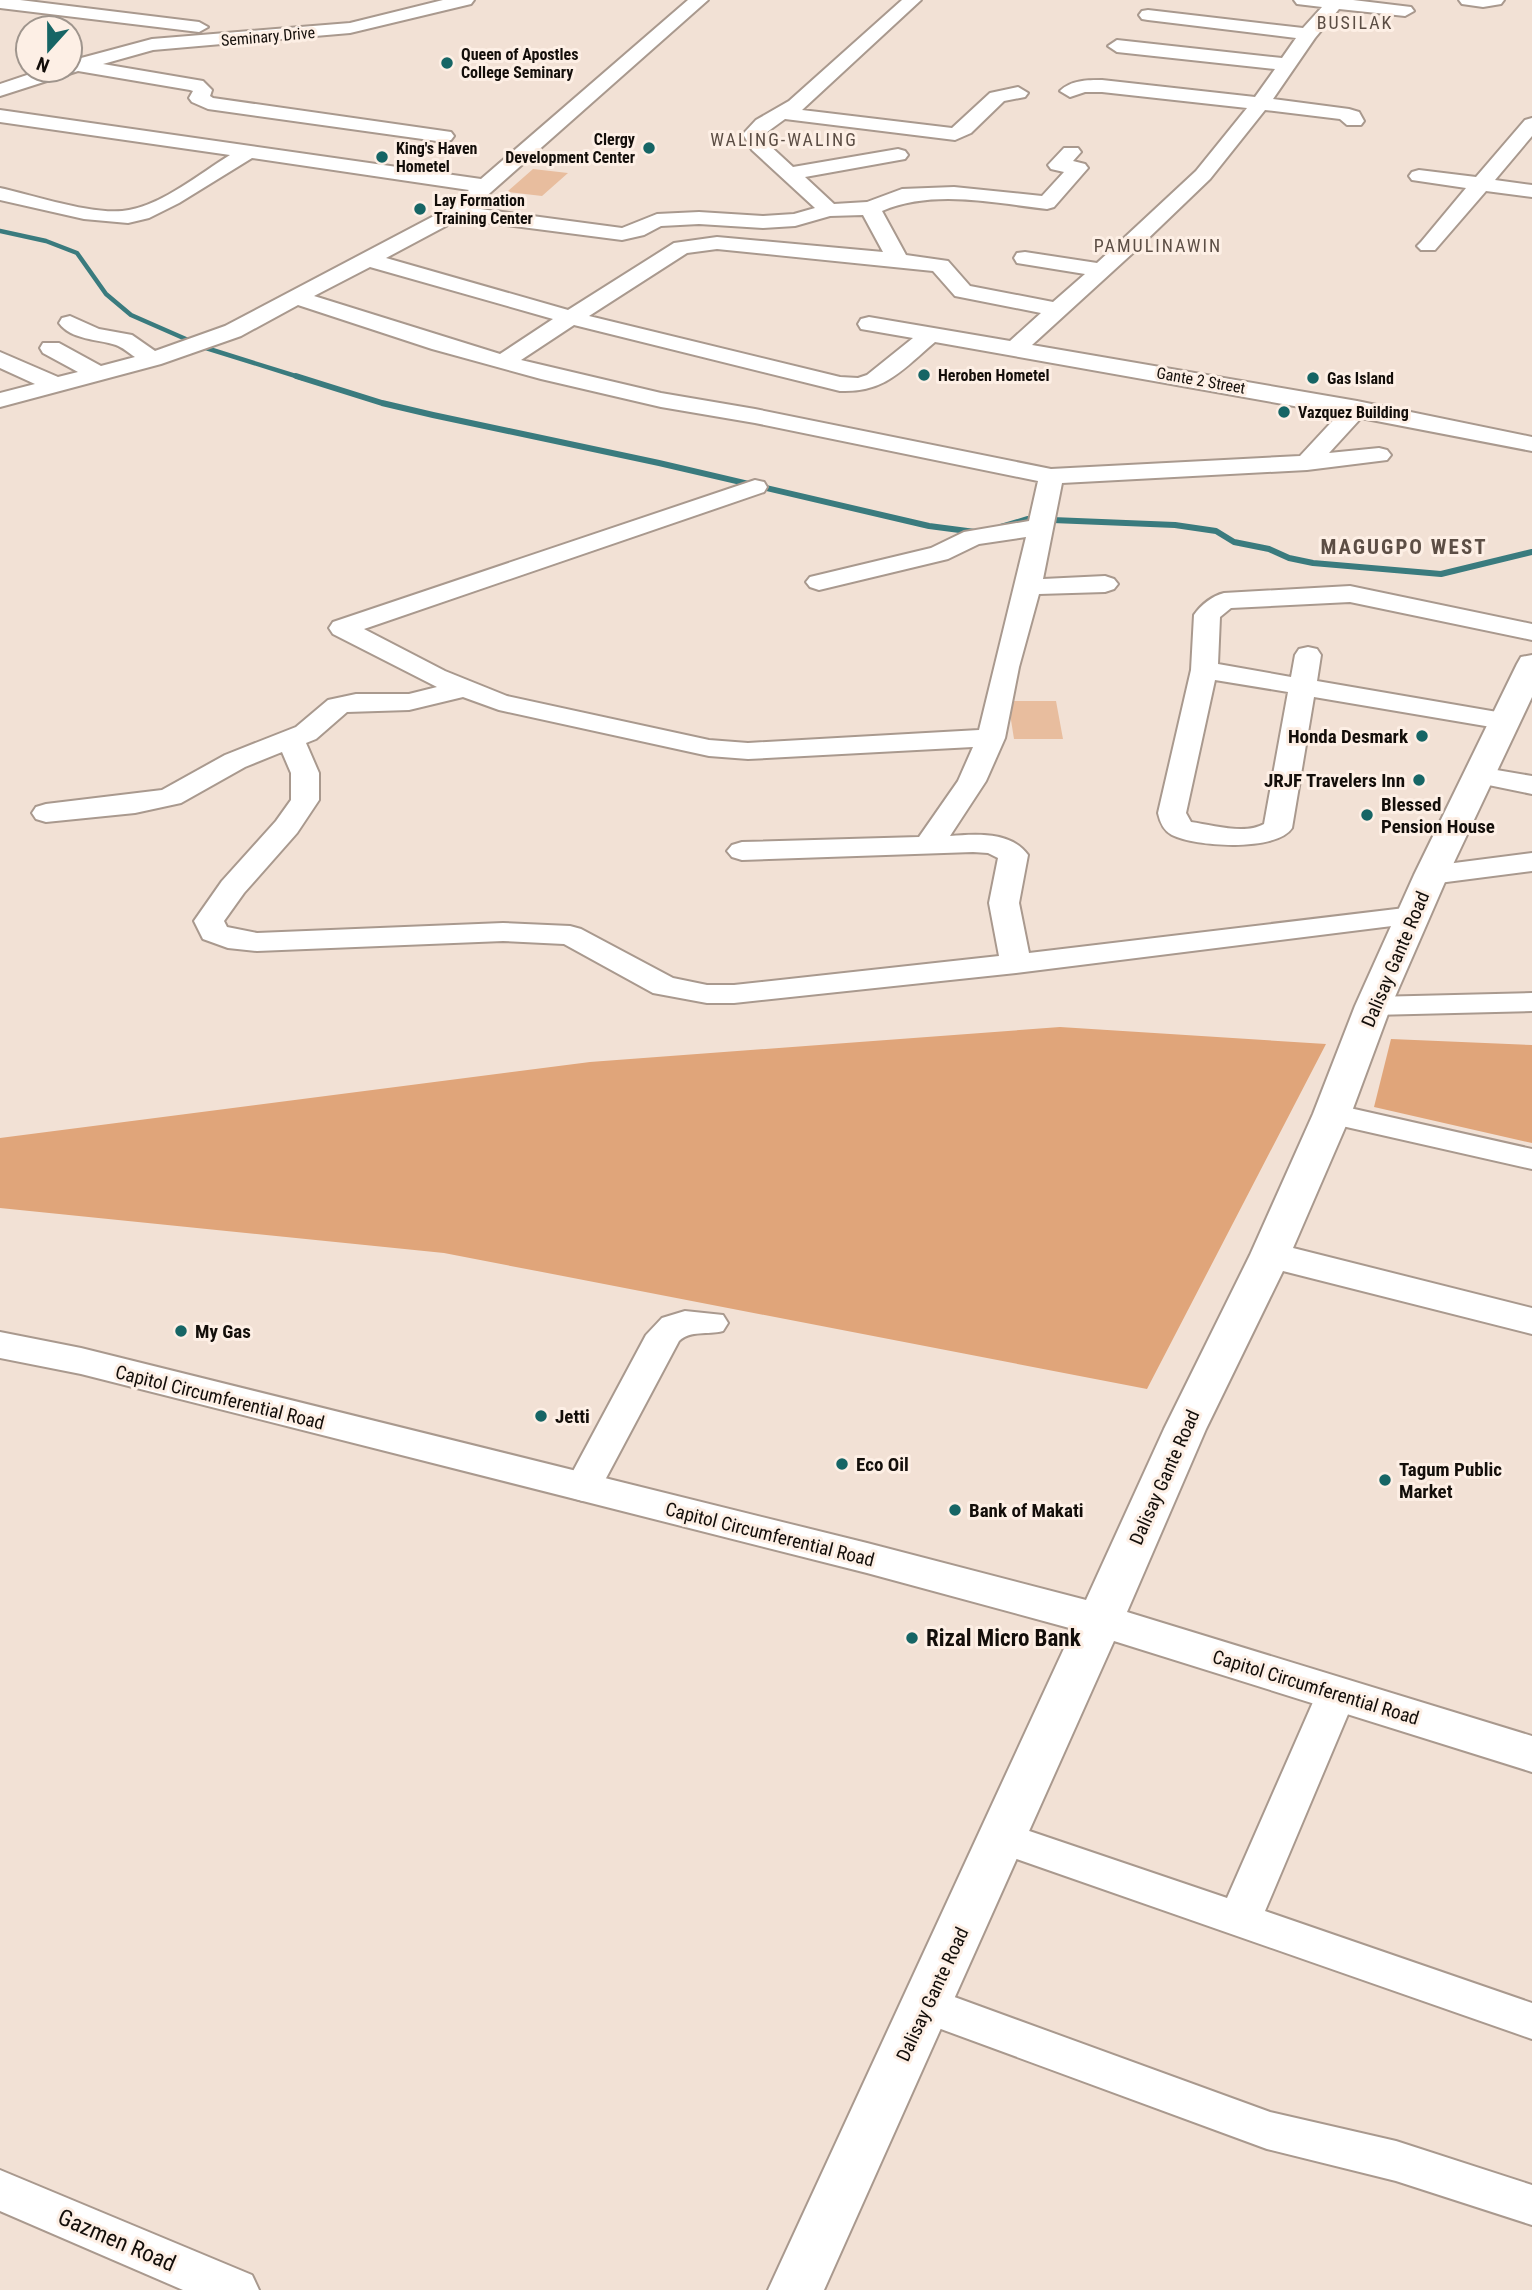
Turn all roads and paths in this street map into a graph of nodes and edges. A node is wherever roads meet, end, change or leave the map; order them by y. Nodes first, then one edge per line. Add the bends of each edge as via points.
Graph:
1 (114, 0) edge
2 (400, 0) edge
3 (465, 0) edge
4 (699, 0) edge
5 (912, 0) edge
6 (1303, 0) edge
7 (1468, 0) edge
8 (1495, 0) edge
9 (1336, 2) edge
10 (0, 3) edge
11 (441, 5) junction
12 (1405, 11) dead end
13 (86, 13) junction
14 (1148, 15) dead end
15 (1308, 34) junction
16 (248, 38) junction
17 (1117, 46) dead end
18 (84, 63) edge
19 (1285, 65) junction
20 (84, 69) edge
21 (1116, 76) dead end
22 (1170, 83) junction
23 (18, 84) edge
24 (0, 90) edge
25 (1070, 91) dead end
26 (1018, 93) dead end
27 (1261, 103) junction
28 (789, 109) junction
29 (877, 114) dead end
30 (0, 116) edge
31 (1354, 121) dead end
32 (1532, 124) edge
33 (444, 136) dead end
34 (247, 153) junction
35 (898, 155) dead end
36 (1032, 163) dead end
37 (792, 173) junction
38 (1419, 176) dead end
39 (1480, 184) junction
40 (486, 186) junction
41 (1532, 191) edge
42 (0, 194) edge
43 (870, 208) junction
44 (829, 210) junction
45 (456, 212) junction
46 (1428, 246) dead end
47 (1025, 258) dead end
48 (370, 260) junction
49 (898, 260) junction
50 (1100, 270) junction
51 (298, 298) junction
52 (1058, 310) junction
53 (572, 318) junction
54 (70, 323) dead end
55 (869, 324) dead end
56 (930, 334) junction
57 (51, 348) dead end
58 (1014, 349) junction
59 (0, 359) edge
60 (153, 359) junction
61 (502, 362) junction
62 (99, 374) junction
63 (808, 377) junction
64 (58, 386) junction
65 (0, 400) edge
66 (1357, 408) junction
67 (755, 416) junction
68 (1532, 444) edge
69 (1379, 455) dead end
70 (1307, 464) junction
71 (1051, 476) junction
72 (755, 487) dead end
73 (1041, 522) junction
74 (819, 582) dead end
75 (1105, 584) dead end
76 (1028, 587) junction
77 (1532, 632) edge
78 (1308, 655) dead end
79 (1532, 664) edge
80 (1204, 670) junction
81 (1302, 686) junction
82 (464, 689) junction
83 (1503, 721) junction
84 (991, 738) junction
85 (291, 740) junction
86 (1479, 775) junction
87 (1532, 785) edge
88 (46, 813) dead end
89 (928, 846) junction
90 (742, 851) dead end
91 (1532, 862) edge
92 (1431, 875) junction
93 (1413, 916) junction
94 (1016, 964) junction
95 (1532, 1002) edge
96 (1373, 1006) junction
97 (1332, 1114) junction
98 (1532, 1159) edge
99 (1270, 1255) junction
100 (1532, 1321) edge
101 (710, 1324) dead end
102 (0, 1345) edge
103 (583, 1488) junction
104 (1100, 1620) junction
105 (1337, 1693) junction
106 (1532, 1754) edge
107 (1003, 1838) junction
108 (1239, 1920) junction
109 (927, 2005) junction
110 (1532, 2021) edge
111 (0, 2190) edge
112 (1532, 2205) edge
113 (235, 2290) edge
114 (796, 2290) edge

1 - 13 street
2 - 11 street
3 - 11 street, Seminary Drive
4 - 40 street
5 - 28 street
6 - 9 street
7 - 8 street
9 - 12 street
9 - 15 street
10 - 13 street
11 - 16 street, Seminary Drive via 350,28
13 - 16 street via 230,30
14 - 15 street
15 - 19 street
16 - 18 street, Seminary Drive via 152,45
17 - 19 street
19 - 27 street
20 - 33 street via 196,85 203,90 198,98 208,103
21 - 22 street
22 - 25 street
22 - 27 street
23 - 24 street, Seminary Drive
26 - 28 street via 998,95 956,134
27 - 31 street via 1342,113
27 - 50 street via 1194,184
28 - 29 street
28 - 37 street via 753,134 759,146
30 - 34 street
32 - 39 street
34 - 40 street
34 - 42 street via 128,217
35 - 37 street
36 - 43 street via 1065,159 1078,168 1047,203 954,193 902,195
37 - 44 street
38 - 39 street
39 - 41 street
39 - 46 street
40 - 45 street
43 - 44 street
43 - 49 street
44 - 45 street via 780,222 657,220 622,234
45 - 48 street
47 - 50 street
48 - 51 street
48 - 53 street
49 - 52 street via 940,266 963,291
49 - 53 street via 691,244
50 - 52 street
51 - 60 street via 233,331
51 - 61 street
52 - 58 street
53 - 61 street
53 - 63 street
54 - 60 street via 93,334 124,340
55 - 56 street, Gante 2 Street
56 - 58 street, Gante 2 Street
56 - 63 street via 868,384
57 - 62 street
58 - 66 street, Gante 2 Street
59 - 64 street
60 - 62 street
61 - 67 street via 661,400
62 - 64 street
63 - 67 street
64 - 65 street
66 - 68 street, Gante 2 Street
66 - 70 street
67 - 71 street
69 - 70 street
70 - 71 street
71 - 73 street
72 - 82 street via 342,628
73 - 74 street via 973,537 939,554
73 - 76 street
75 - 76 street
76 - 84 street
77 - 80 street via 1350,594 1224,601 1208,615
78 - 81 street
79 - 83 main road, Dalisay Gante Road
80 - 81 street
80 - 81 street via 1172,813 1182,828 1256,837 1278,828
81 - 83 street
82 - 84 street via 499,702 709,748 748,751
82 - 85 street via 409,702 338,706
83 - 86 main road, Dalisay Gante Road
84 - 89 street via 972,781
85 - 88 street via 235,761 172,797
85 - 94 street via 305,773 305,800 209,921 214,933 228,939 257,942 503,932 570,935 664,986 707,994
86 - 87 street
86 - 92 main road, Dalisay Gante Road
89 - 90 street
89 - 94 street via 988,844 1005,847 1013,855 1004,903
91 - 92 street
92 - 93 main road, Dalisay Gante Road
93 - 94 street
93 - 96 main road, Dalisay Gante Road
95 - 96 street
96 - 97 main road, Dalisay Gante Road
97 - 98 street
97 - 99 main road, Dalisay Gante Road
99 - 100 main road
99 - 104 main road, Dalisay Gante Road via 1185,1429
101 - 103 street via 683,1321 664,1335
102 - 103 main road, Capitol Circumferential Road via 68,1358
103 - 104 main road, Capitol Circumferential Road
104 - 105 main road, Capitol Circumferential Road
104 - 107 main road, Dalisay Gante Road
105 - 106 main road, Capitol Circumferential Road
105 - 108 street
107 - 108 street
107 - 109 main road, Dalisay Gante Road
108 - 110 street
109 - 112 street via 1267,2130 1395,2161
109 - 114 main road, Dalisay Gante Road
111 - 113 street, Gazmen Road

